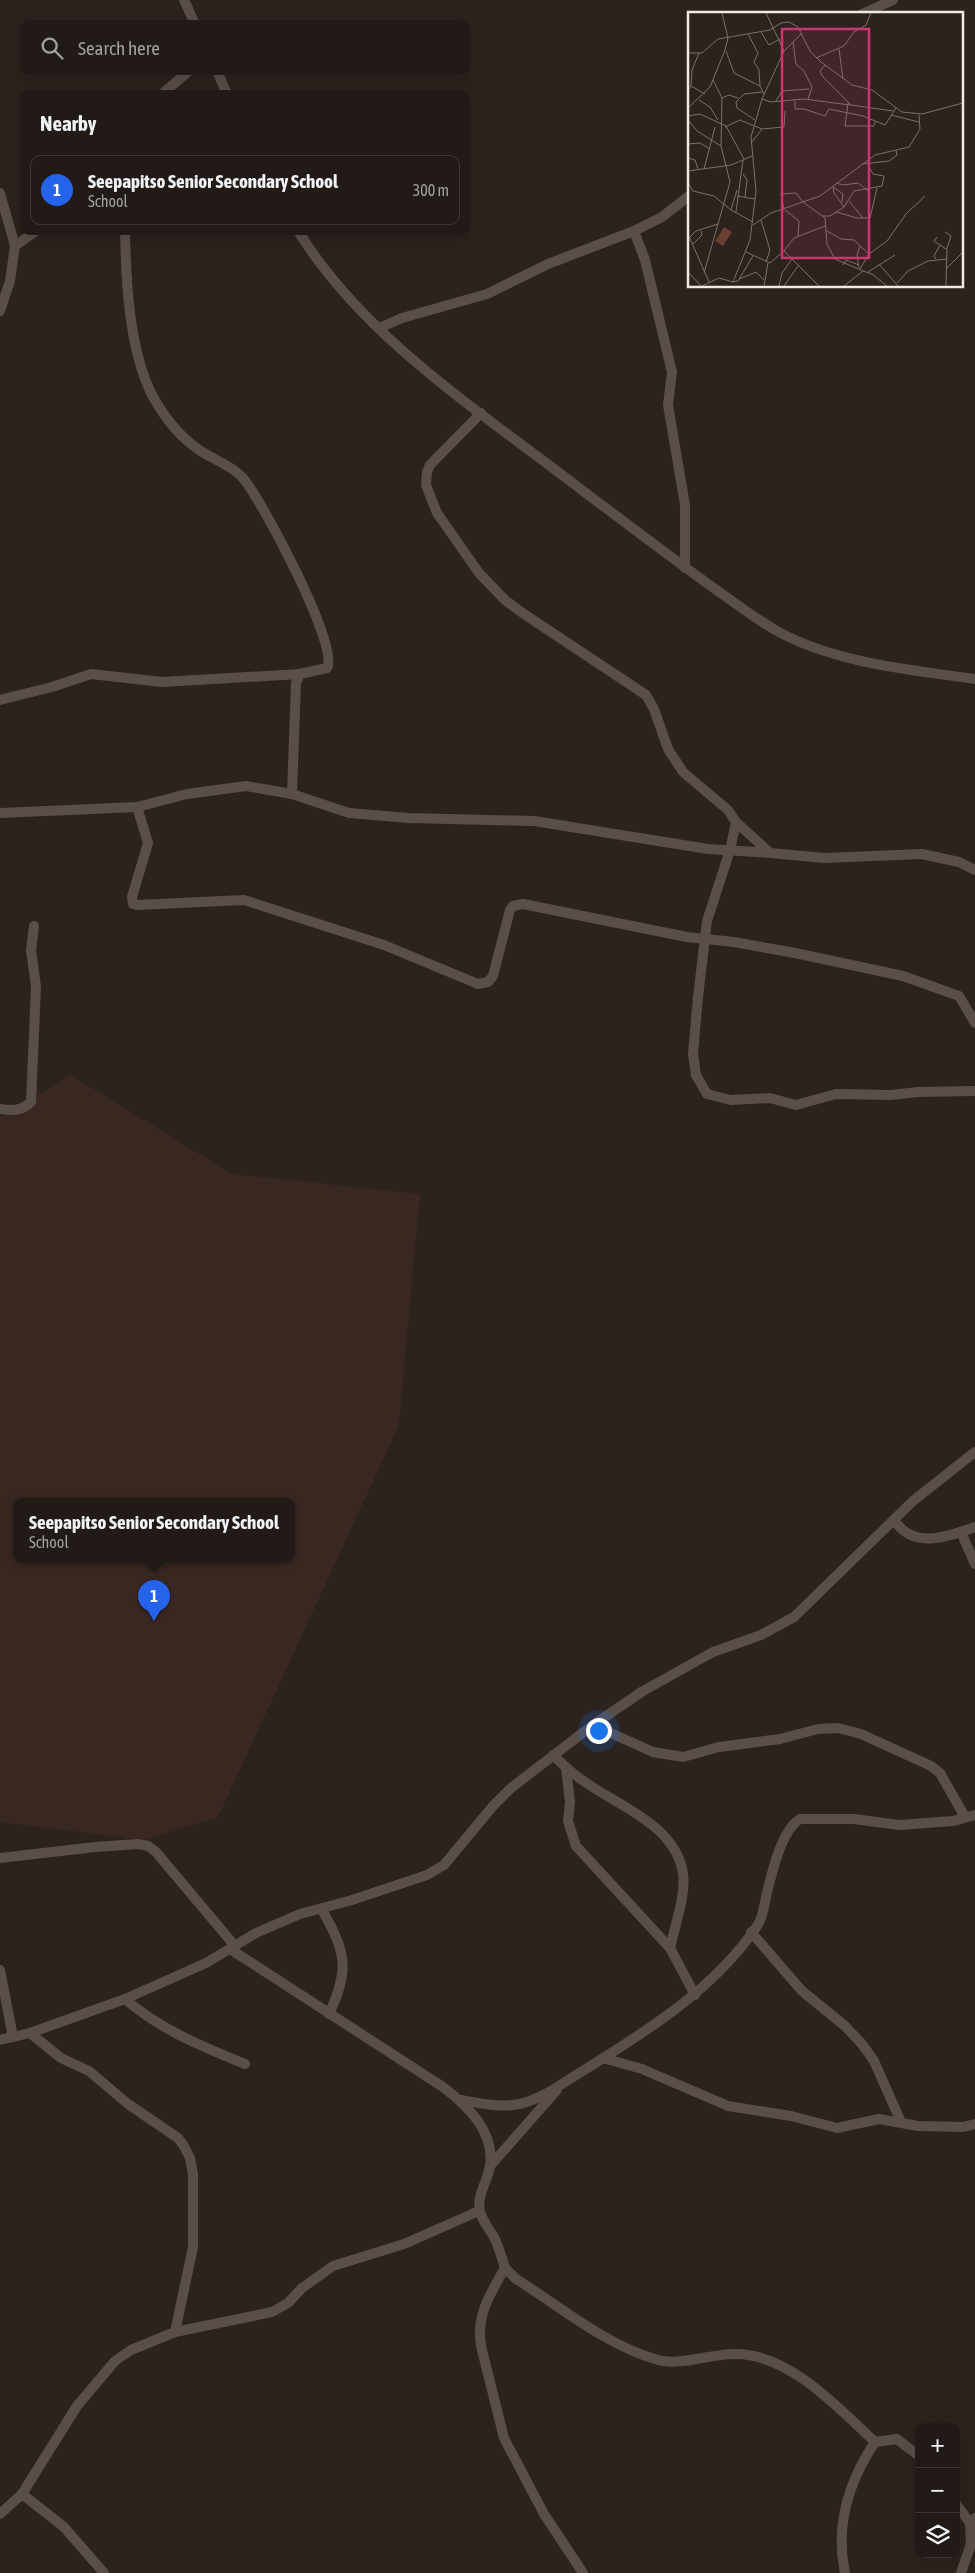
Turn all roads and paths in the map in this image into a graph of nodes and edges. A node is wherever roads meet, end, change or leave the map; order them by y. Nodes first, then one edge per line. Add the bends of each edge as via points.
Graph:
1 (184, 0) edge
2 (893, 0) edge
3 (866, 12) edge
4 (193, 20) edge
5 (184, 75) edge
6 (218, 75) edge
7 (167, 90) edge
8 (225, 90) edge
9 (0, 194) edge
10 (688, 197) edge
11 (634, 231) junction
12 (30, 235) edge
13 (125, 235) edge
14 (300, 235) edge
15 (15, 246) junction
16 (0, 311) edge
17 (379, 328) junction
18 (481, 413) junction
19 (685, 568) junction
20 (300, 674) junction
21 (975, 679) edge
22 (0, 700) edge
23 (292, 794) junction
24 (137, 807) junction
25 (0, 813) edge
26 (736, 822) junction
27 (730, 850) junction
28 (770, 852) junction
29 (975, 870) edge
30 (34, 926) dead end
31 (706, 939) junction
32 (975, 1023) edge
33 (975, 1091) edge
34 (0, 1110) edge
35 (975, 1452) edge
36 (894, 1520) junction
37 (975, 1527) edge
38 (961, 1532) junction
39 (975, 1564) edge
40 (593, 1725) junction
41 (553, 1754) junction
42 (566, 1768) junction
43 (970, 1816) edge
44 (0, 1858) edge
45 (322, 1910) junction
46 (751, 1932) junction
47 (232, 1948) junction
48 (670, 1948) junction
49 (0, 1970) edge
50 (694, 1995) junction
51 (125, 1999) junction
52 (329, 2014) junction
53 (30, 2033) junction
54 (13, 2037) junction
55 (0, 2040) edge
56 (603, 2058) junction
57 (245, 2064) dead end
58 (564, 2082) junction
59 (461, 2100) junction
60 (900, 2122) junction
61 (975, 2124) edge
62 (490, 2166) junction
63 (480, 2210) junction
64 (505, 2268) junction
65 (175, 2332) junction
66 (875, 2442) junction
67 (915, 2453) edge
68 (22, 2494) junction
69 (960, 2508) edge
70 (0, 2514) edge
71 (972, 2521) edge
72 (104, 2573) edge
73 (583, 2573) edge
74 (845, 2573) edge
75 (962, 2573) edge

1 - 4 street
2 - 3 street
5 - 7 street
6 - 8 street
9 - 15 street
10 - 11 street via 662,217
11 - 17 street via 548,264 487,294 402,318
11 - 19 street via 645,260 672,372 668,405 684,505
12 - 15 street
13 - 20 street via 134,339 152,393 170,425 195,448 233,468 244,479 287,552 318,620 330,654 328,666
14 - 17 street via 340,289
15 - 16 street via 10,280
17 - 18 street
18 - 19 street
18 - 26 street via 426,472 428,491 437,513 480,573 505,600 646,695 675,762 691,781 728,810
19 - 21 street via 778,632 803,642 890,667
20 - 22 street via 162,682 91,674
20 - 23 street via 296,683
23 - 24 street via 246,786 187,794
23 - 27 street via 350,813 534,821
24 - 25 street
24 - 31 street via 148,839 132,896 137,905 244,900 384,945 478,984 488,982 493,976 510,910 517,904
26 - 27 street
26 - 28 street
27 - 28 street
27 - 31 street via 710,906
28 - 29 street via 825,858 922,854 959,862
30 - 34 street via 31,950 36,986 31,1102 14,1111
31 - 32 street via 795,953 903,976 959,996
31 - 33 street via 693,1054 696,1075 707,1094 731,1100 770,1098 796,1105 836,1094
35 - 36 street
36 - 38 street via 914,1538 928,1540
36 - 40 street via 794,1616 761,1635 713,1652 643,1691
37 - 38 street
38 - 39 street
40 - 41 street
40 - 43 street via 653,1752 683,1757 818,1729 847,1730 931,1766 940,1773
41 - 42 street
41 - 45 street via 493,1806 444,1865 428,1875
42 - 48 street via 570,1802 568,1821 576,1846
42 - 48 street via 649,1821 678,1856 683,1874 682,1894
43 - 46 street via 954,1821 898,1825 854,1818 800,1819 788,1829 771,1874 761,1917
44 - 47 street via 95,1847 148,1846
45 - 47 street via 274,1924
45 - 52 street via 336,1935 342,1958 342,1984
46 - 50 street
46 - 60 street via 796,1985 862,2044 874,2061
47 - 51 street via 206,1964
47 - 52 street
48 - 50 street
49 - 54 street
50 - 56 street
51 - 53 street
51 - 57 street via 145,2016 183,2039
52 - 59 street
53 - 54 street
53 - 65 street via 61,2058 88,2071 128,2104 178,2138 187,2152 193,2174 193,2247
54 - 55 street
56 - 58 street
56 - 60 street via 642,2068 728,2106 746,2110 792,2116 837,2128 879,2118
58 - 59 street via 534,2099 514,2105
58 - 62 street
59 - 62 street via 483,2128
60 - 61 street via 918,2126 963,2127
62 - 63 street via 482,2187
63 - 64 street
63 - 65 street via 404,2244 334,2266 272,2312
64 - 66 street via 516,2279 599,2334 659,2360 745,2354 780,2366 816,2387
64 - 73 street via 484,2304 478,2330 497,2414 520,2472
65 - 68 street via 131,2350 114,2361 76,2406
66 - 67 street via 898,2439
66 - 74 street via 846,2499 841,2541
68 - 70 street
68 - 72 street via 64,2527
69 - 71 street
71 - 75 street via 971,2544

